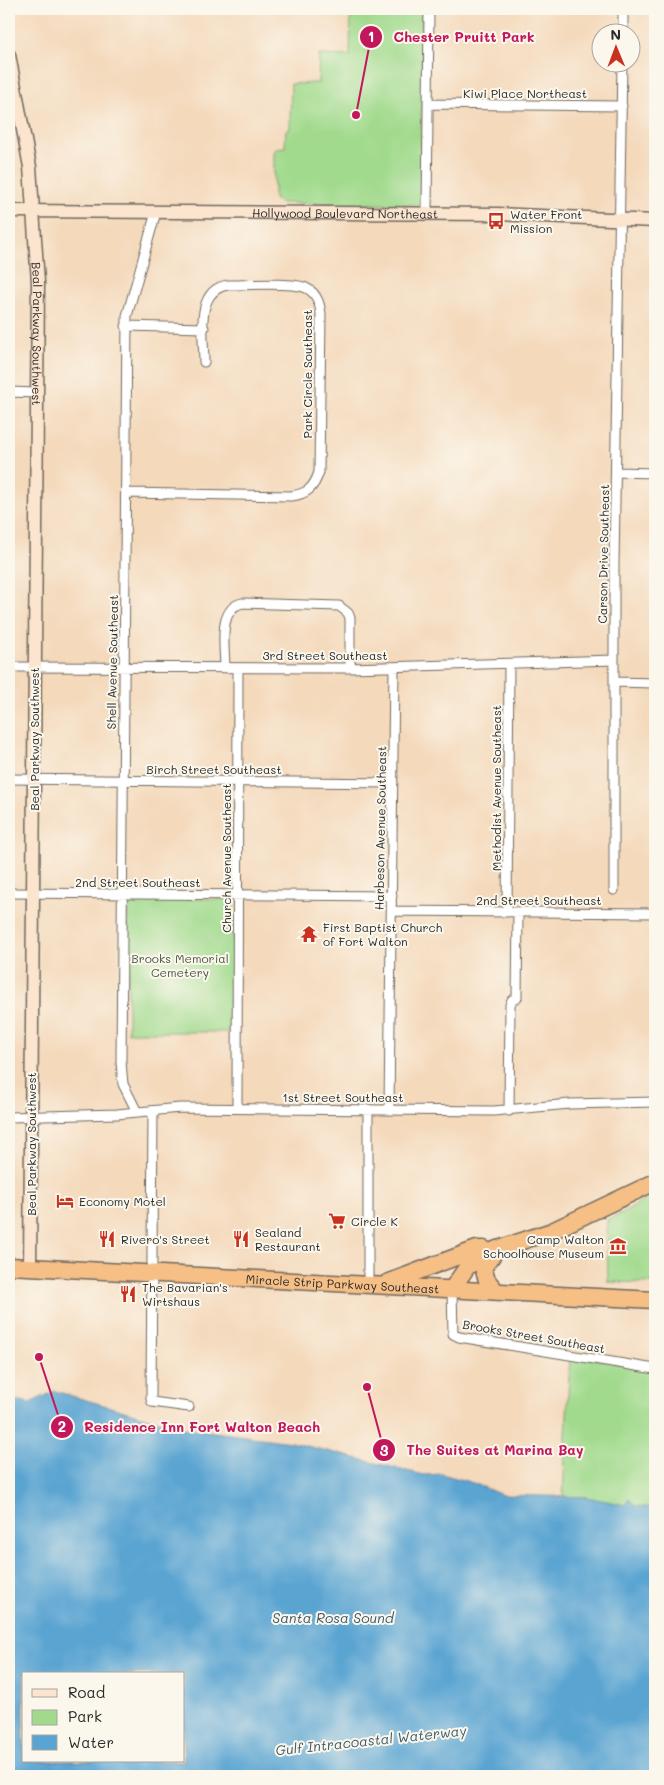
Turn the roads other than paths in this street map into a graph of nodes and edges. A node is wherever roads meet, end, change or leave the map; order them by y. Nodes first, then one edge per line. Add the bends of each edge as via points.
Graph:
1 (429, 9) edge
2 (623, 9) edge
3 (622, 22) edge
4 (9, 55) edge
5 (622, 72) edge
6 (428, 104) junction
7 (622, 106) junction
8 (9, 211) edge
9 (34, 211) junction
10 (156, 212) junction
11 (427, 213) junction
12 (621, 219) junction
13 (655, 221) edge
14 (126, 326) junction
15 (204, 328) junction
16 (204, 362) dead end
17 (9, 392) edge
18 (37, 393) junction
19 (617, 472) junction
20 (655, 473) edge
21 (126, 493) junction
22 (614, 660) junction
23 (509, 664) junction
24 (9, 667) edge
25 (35, 667) junction
26 (125, 667) junction
27 (394, 667) junction
28 (225, 668) junction
29 (238, 668) junction
30 (350, 668) junction
31 (615, 682) junction
32 (655, 683) edge
33 (9, 779) edge
34 (34, 780) junction
35 (123, 781) junction
36 (238, 782) junction
37 (393, 783) junction
38 (614, 890) dead end
39 (9, 893) edge
40 (33, 894) junction
41 (122, 894) junction
42 (238, 895) junction
43 (392, 896) junction
44 (392, 912) junction
45 (507, 912) junction
46 (518, 912) junction
47 (655, 913) edge
48 (655, 1102) edge
49 (639, 1104) junction
50 (237, 1108) junction
51 (655, 1109) edge
52 (368, 1110) junction
53 (389, 1110) junction
54 (509, 1110) junction
55 (153, 1111) junction
56 (137, 1112) junction
57 (9, 1117) edge
58 (31, 1117) junction
59 (655, 1182) edge
60 (498, 1248) junction
61 (9, 1266) edge
62 (30, 1267) junction
63 (152, 1274) junction
64 (374, 1285) junction
65 (452, 1289) junction
66 (496, 1291) junction
67 (655, 1300) edge
68 (655, 1369) edge
69 (189, 1407) dead end

1 - 6 street
2 - 3 street
4 - 9 main road, Beal Parkway Southwest via 25,134
5 - 7 street, Carson Drive Southeast
6 - 7 street, Kiwi Place Northeast
6 - 11 street
7 - 12 street, Carson Drive Southeast
8 - 9 main road, Hollywood Boulevard Northeast
9 - 10 main road, Hollywood Boulevard Northeast
9 - 18 main road, Beal Parkway Southwest via 38,282
10 - 11 main road, Hollywood Boulevard Northeast
10 - 14 street, Shell Avenue Southeast
11 - 12 main road, Hollywood Boulevard Northeast
12 - 13 main road, Hollywood Boulevard Northeast
12 - 19 street, Carson Drive Southeast
14 - 15 street
14 - 21 street, Shell Avenue Southeast
15 - 16 street, Park Circle Southeast
15 - 21 street, Park Circle Southeast via 205,303 212,292 222,286 295,286 307,288 314,294 321,314 319,472 316,481 308,491 292,496
17 - 18 street
18 - 25 main road, Beal Parkway Southwest
19 - 20 street
19 - 22 street, Carson Drive Southeast
21 - 26 street, Shell Avenue Southeast
22 - 23 street, 3rd Street Southeast
22 - 31 street, Carson Drive Southeast
23 - 27 street, 3rd Street Southeast
23 - 45 street, Methodist Avenue Southeast
24 - 25 street, 3rd Street Southeast
25 - 26 street, 3rd Street Southeast
25 - 34 main road, Beal Parkway Southwest
26 - 28 street, 3rd Street Southeast
26 - 35 street, Shell Avenue Southeast
27 - 30 street, 3rd Street Southeast
27 - 37 street, Harbeson Avenue Southeast
28 - 29 street, 3rd Street Southeast
28 - 30 street via 226,617 232,607 242,603 339,606 350,618
29 - 30 street, 3rd Street Southeast
29 - 36 street, Church Avenue Southeast
31 - 32 street
31 - 38 street, Carson Drive Southeast
33 - 34 street, Birch Street Southeast
34 - 35 street, Birch Street Southeast
34 - 40 main road, Beal Parkway Southwest
35 - 36 street, Birch Street Southeast
35 - 41 street, Shell Avenue Southeast
36 - 37 street, Birch Street Southeast
36 - 42 street, Church Avenue Southeast
37 - 43 street, Harbeson Avenue Southeast
39 - 40 street, 2nd Street Southeast
40 - 41 street, 2nd Street Southeast
40 - 58 main road, Beal Parkway Southwest
41 - 42 street, 2nd Street Southeast
41 - 56 street, Shell Avenue Southeast via 120,1062 123,1084
42 - 43 street, 2nd Street Southeast
42 - 50 street, Church Avenue Southeast
43 - 44 street, Harbeson Avenue Southeast
44 - 45 street, 2nd Street Southeast
44 - 53 street, Harbeson Avenue Southeast
45 - 46 street, 2nd Street Southeast
46 - 47 street, 2nd Street Southeast
46 - 54 street via 517,998 510,1005
48 - 49 street, 1st Street Southeast
49 - 51 street
49 - 54 street, 1st Street Southeast via 570,1104
50 - 52 street, 1st Street Southeast
50 - 55 street, 1st Street Southeast
52 - 53 street, 1st Street Southeast
52 - 64 street
53 - 54 street, 1st Street Southeast
55 - 56 street, 1st Street Southeast
55 - 63 street
56 - 58 street, 1st Street Southeast
57 - 58 street, 1st Street Southeast
58 - 62 main road, Beal Parkway Southwest
59 - 60 highway via 552,1231
60 - 64 highway via 477,1249
60 - 65 highway via 471,1263
60 - 66 highway via 484,1268 485,1277
61 - 62 highway, Miracle Strip Parkway Southeast
62 - 63 highway, Miracle Strip Parkway Southeast
63 - 64 highway, Miracle Strip Parkway Southeast
63 - 69 street via 151,1399 158,1404
64 - 65 highway, Miracle Strip Parkway Southeast
65 - 66 highway, Miracle Strip Parkway Southeast
65 - 68 street, Brooks Street Southeast via 451,1327 453,1334 459,1337
66 - 67 highway, Miracle Strip Parkway Southeast

